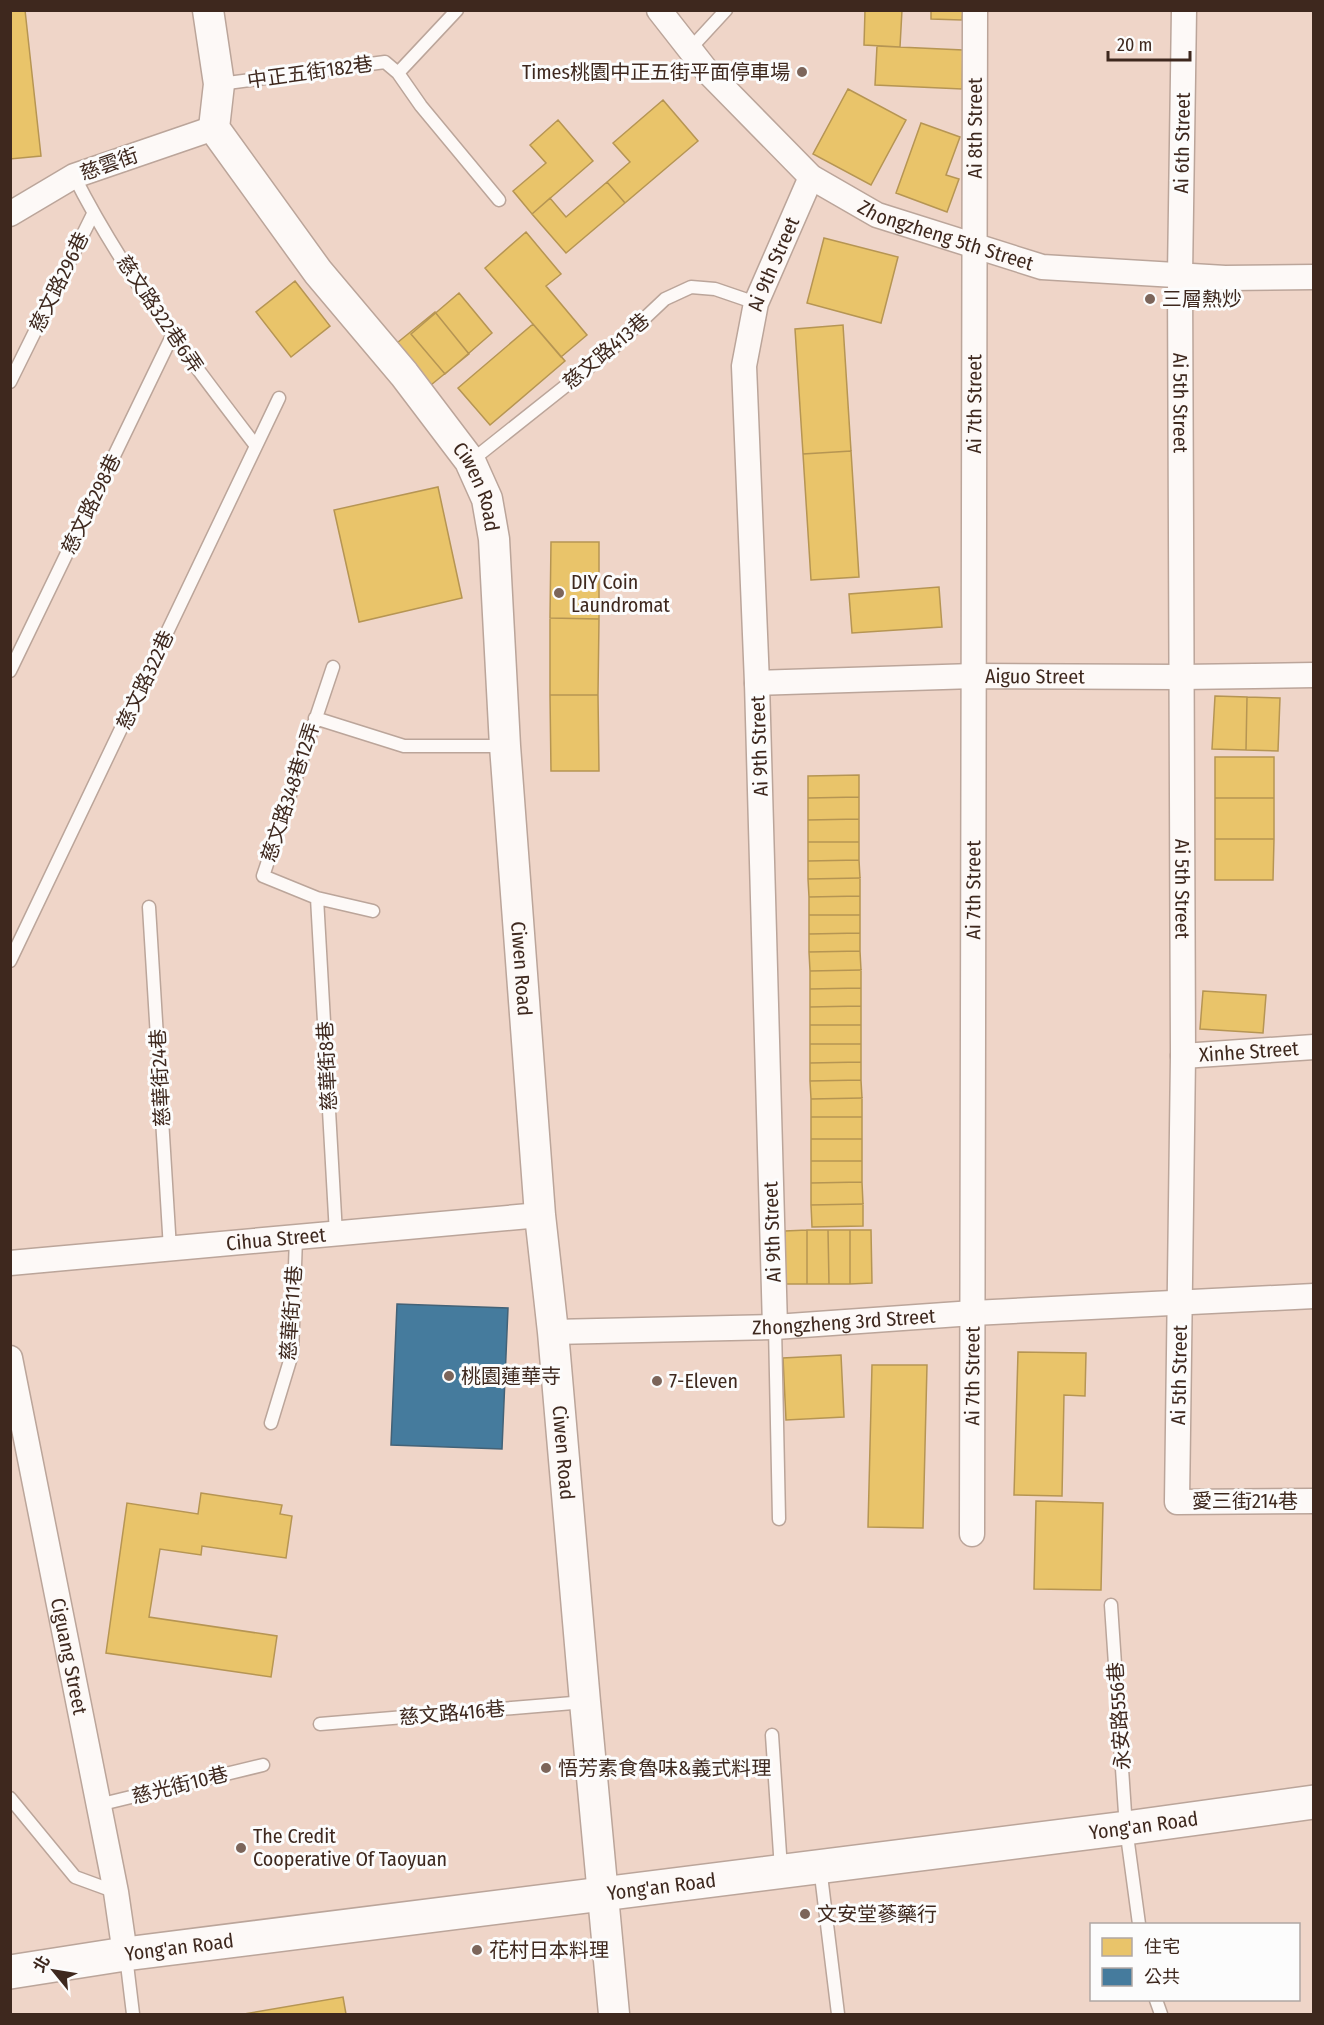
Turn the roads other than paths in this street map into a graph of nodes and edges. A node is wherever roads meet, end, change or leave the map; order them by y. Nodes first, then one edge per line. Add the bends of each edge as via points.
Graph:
1 (208, 10) edge
2 (457, 10) edge
3 (659, 10) edge
4 (726, 10) edge
5 (975, 10) edge
6 (1184, 10) edge
7 (690, 49) junction
8 (398, 73) junction
9 (219, 84) junction
10 (214, 128) junction
11 (74, 176) junction
12 (811, 177) junction
13 (499, 200) dead end
14 (10, 214) edge
15 (93, 214) junction
16 (974, 246) junction
17 (1180, 275) junction
18 (1314, 277) edge
19 (756, 303) junction
20 (172, 336) junction
21 (10, 382) edge
22 (279, 398) dead end
23 (255, 446) junction
24 (470, 461) junction
25 (333, 667) dead end
26 (10, 671) edge
27 (1314, 675) edge
28 (974, 676) junction
29 (1180, 677) junction
30 (757, 683) junction
31 (315, 718) junction
32 (505, 746) junction
33 (317, 898) junction
34 (149, 907) dead end
35 (374, 911) dead end
36 (10, 961) edge
37 (1314, 1047) edge
38 (1183, 1056) junction
39 (540, 1215) junction
40 (336, 1234) junction
41 (296, 1237) junction
42 (170, 1249) junction
43 (10, 1263) edge
44 (1314, 1296) edge
45 (1180, 1303) junction
46 (973, 1313) junction
47 (775, 1327) junction
48 (553, 1332) junction
49 (10, 1358) edge
50 (271, 1423) dead end
51 (1314, 1501) edge
52 (1177, 1502) joint
53 (778, 1519) dead end
54 (972, 1534) dead end
55 (1111, 1605) dead end
56 (585, 1702) junction
57 (320, 1724) dead end
58 (772, 1735) dead end
59 (262, 1765) dead end
60 (10, 1798) edge
61 (1314, 1802) edge
62 (98, 1805) junction
63 (1126, 1828) junction
64 (820, 1866) junction
65 (781, 1870) junction
66 (116, 1892) junction
67 (603, 1894) junction
68 (1139, 1923) edge
69 (125, 1954) junction
70 (10, 1972) edge
71 (133, 2014) edge
72 (614, 2014) edge
73 (838, 2014) edge

1 - 9 street
2 - 8 lane, 中正五街182巷
3 - 7 street, Zhongzheng 5th Street
4 - 7 lane
5 - 16 street, Ai 8th Street
6 - 17 street, Ai 6th Street
7 - 12 street, Zhongzheng 5th Street
8 - 9 lane, 中正五街182巷 via 385,62
8 - 13 lane, 中正五街182巷
9 - 10 street
10 - 11 street, 慈雲街
10 - 24 street, Ciwen Road via 318,272 404,374
11 - 14 street, 慈雲街
11 - 15 lane, 慈文路322巷6弄
12 - 16 street, Zhongzheng 5th Street via 877,216
12 - 19 street, Ai 9th Street
15 - 20 lane, 慈文路322巷6弄
15 - 21 lane, 慈文路296巷
16 - 17 street, Zhongzheng 5th Street via 1042,267
16 - 28 street, Ai 7th Street
17 - 18 street, Zhongzheng 5th Street via 1225,279
17 - 29 street, Ai 5th Street
19 - 24 lane, 慈文路413巷 via 715,289 691,287 665,299 612,348
19 - 30 street, Ai 9th Street via 744,366
20 - 23 lane, 慈文路322巷6弄
20 - 26 lane, 慈文路298巷
22 - 23 lane, 慈文路322巷
23 - 36 lane, 慈文路322巷
24 - 32 street, Ciwen Road via 487,499 494,539
25 - 31 lane, 慈文路348巷12弄
27 - 29 street, Aiguo Street
28 - 29 street, Aiguo Street
28 - 30 street, Aiguo Street
28 - 46 street, Ai 7th Street
29 - 38 street, Ai 5th Street
30 - 47 street, Ai 9th Street
31 - 32 lane via 404,746
31 - 33 lane, 慈文路348巷12弄 via 263,876
32 - 39 street, Ciwen Road
33 - 35 lane, 慈文路348巷12弄
33 - 40 lane, 慈華街8巷
34 - 42 lane, 慈華街24巷
37 - 38 street, Xinhe Street
38 - 45 street, Ai 5th Street
39 - 40 street, Cihua Street
39 - 48 street, Ciwen Road
40 - 41 street, Cihua Street
41 - 42 street, Cihua Street
41 - 50 lane, 慈華街11巷 via 292,1354
42 - 43 street, Cihua Street
44 - 45 street, Zhongzheng 3rd Street
45 - 46 street, Zhongzheng 3rd Street
45 - 52 street, Ai 5th Street
46 - 47 street, Zhongzheng 3rd Street
46 - 54 street, Ai 7th Street
47 - 48 street, Zhongzheng 3rd Street
47 - 53 lane
48 - 56 street, Ciwen Road
49 - 62 street, Ciguang Street
51 - 52 street, 愛三街214巷
55 - 63 lane, 永安路556巷
56 - 57 lane, 慈文路416巷
56 - 67 street, Ciwen Road
58 - 65 lane
59 - 62 lane, 慈光街10巷
60 - 66 lane via 75,1877
61 - 63 main road, Yong'an Road
62 - 66 street, Ciguang Street
63 - 64 main road, Yong'an Road
63 - 68 lane, 永安路556巷
64 - 65 main road, Yong'an Road
64 - 73 lane
65 - 67 main road, Yong'an Road
66 - 69 street, Ciguang Street
67 - 69 main road, Yong'an Road
67 - 72 street, Ciwen Road
69 - 70 main road, Yong'an Road
69 - 71 lane

